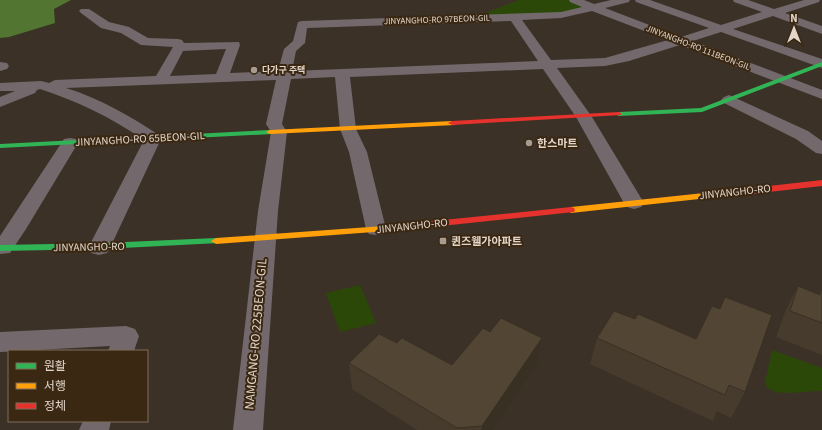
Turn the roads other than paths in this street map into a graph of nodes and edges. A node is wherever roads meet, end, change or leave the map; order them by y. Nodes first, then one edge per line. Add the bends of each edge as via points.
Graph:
1 (574, 0) edge
2 (625, 0) edge
3 (640, 0) edge
4 (738, 0) edge
5 (808, 1) edge
6 (594, 7) junction
7 (822, 7) edge
8 (85, 11) dead end
9 (774, 13) junction
10 (514, 17) junction
11 (302, 24) joint
12 (720, 28) junction
13 (822, 30) edge
14 (680, 41) junction
15 (179, 47) junction
16 (822, 64) edge
17 (548, 65) junction
18 (1, 69) edge
19 (342, 72) junction
20 (284, 75) junction
21 (222, 77) junction
22 (166, 80) junction
23 (782, 80) junction
24 (41, 85) junction
25 (0, 87) edge
26 (822, 95) edge
27 (730, 100) junction
28 (0, 102) edge
29 (584, 117) junction
30 (348, 128) junction
31 (279, 132) junction
32 (153, 139) junction
33 (70, 143) junction
34 (0, 146) edge
35 (822, 149) edge
36 (822, 183) edge
37 (634, 203) junction
38 (376, 229) junction
39 (266, 239) junction
40 (1, 248) edge
41 (98, 248) junction
42 (0, 342) edge
43 (121, 350) edge
44 (248, 430) edge

1 - 6 street, JINYANGHO-RO 111BEON-GIL
2 - 6 street, JINYANGHO-RO 97BEON-GIL
3 - 12 street
4 - 9 street
5 - 7 street
5 - 9 street
6 - 10 street, JINYANGHO-RO 97BEON-GIL via 561,15
6 - 14 street, JINYANGHO-RO 111BEON-GIL
8 - 15 street via 106,25 125,30 145,42 178,42
9 - 12 street
9 - 13 street
10 - 11 street, JINYANGHO-RO 97BEON-GIL
10 - 17 street
11 - 20 street, NAMGANG-RO 225BEON-GIL via 299,43 290,49
12 - 14 street
12 - 16 street
14 - 17 street via 605,62
14 - 23 street, JINYANGHO-RO 111BEON-GIL
15 - 21 street via 234,45
15 - 22 street via 163,76
16 - 23 street
17 - 19 street
17 - 29 street
18 - 24 street
19 - 20 street
19 - 30 street
20 - 21 street
20 - 31 street, NAMGANG-RO 225BEON-GIL via 274,124
21 - 22 street
22 - 24 street
23 - 26 street, JINYANGHO-RO 111BEON-GIL
23 - 27 street
24 - 25 street
24 - 28 street
24 - 32 street via 73,95 128,122
27 - 29 street via 702,110
27 - 35 street via 802,135
29 - 30 street
29 - 37 street
30 - 31 street, JINYANGHO-RO 65BEON-GIL
30 - 38 street via 358,152
31 - 32 street, JINYANGHO-RO 65BEON-GIL
31 - 39 street, NAMGANG-RO 225BEON-GIL
32 - 33 street, JINYANGHO-RO 65BEON-GIL
32 - 41 street
33 - 34 street, JINYANGHO-RO 65BEON-GIL
33 - 40 street, JINYANGHO-RO via 16,229
36 - 37 street, JINYANGHO-RO
37 - 38 street, JINYANGHO-RO
38 - 39 street, JINYANGHO-RO
39 - 41 street, JINYANGHO-RO
39 - 44 street, NAMGANG-RO 225BEON-GIL
40 - 41 street, JINYANGHO-RO
42 - 43 street via 126,336

